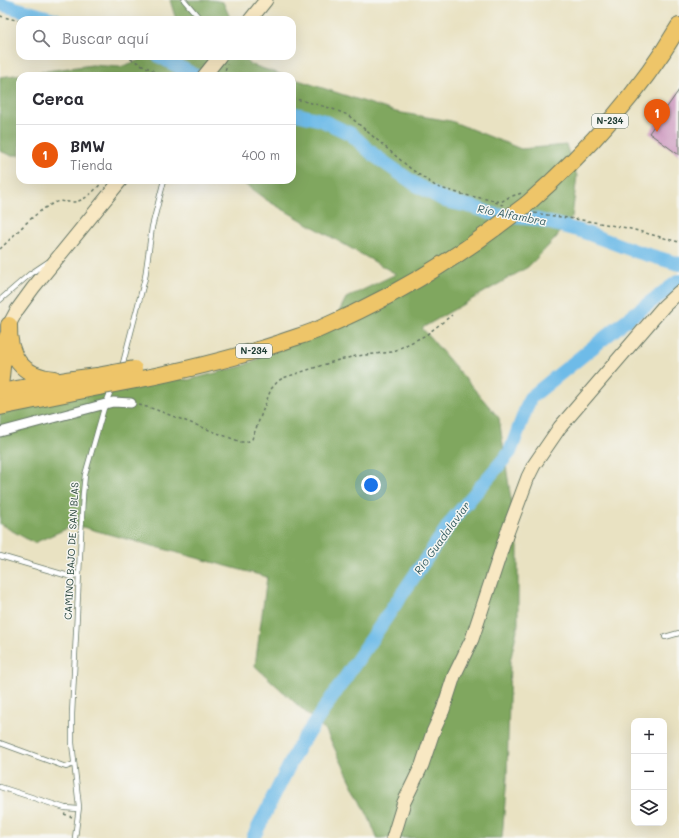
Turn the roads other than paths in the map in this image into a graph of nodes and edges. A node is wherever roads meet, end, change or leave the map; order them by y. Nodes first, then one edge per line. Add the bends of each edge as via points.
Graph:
1 (184, 0) edge
2 (266, 0) edge
3 (198, 16) edge
4 (253, 16) edge
5 (679, 26) edge
6 (220, 61) edge
7 (208, 72) edge
8 (118, 184) edge
9 (163, 184) edge
10 (61, 253) junction
11 (679, 292) edge
12 (0, 300) edge
13 (6, 331) edge
14 (66, 380) junction
15 (98, 382) junction
16 (0, 387) edge
17 (0, 392) edge
18 (131, 403) road end
19 (106, 404) junction
20 (0, 407) edge
21 (0, 432) edge
22 (0, 556) edge
23 (79, 573) junction
24 (679, 633) edge
25 (665, 638) dead end
26 (0, 743) edge
27 (74, 764) junction
28 (0, 787) edge
29 (78, 808) junction
30 (75, 838) edge
31 (393, 838) edge

1 - 3 lane
2 - 4 street
5 - 15 highway, N-234, bridge via 616,115 531,205 411,284 316,330 257,350 193,368 135,374
6 - 7 street
8 - 10 street
9 - 19 lane, CAMINO BAJO DE SAN BLAS via 127,354
10 - 12 lane via 30,274
10 - 13 street via 25,298
11 - 31 street via 560,427 534,465 506,536 472,639 454,676 422,765 404,802
13 - 14 highway via 13,356 25,370 42,378
13 - 16 highway
14 - 15 highway, N-234
14 - 17 highway, N-234
15 - 20 highway, N-234
18 - 19 street
19 - 21 street
19 - 23 lane, CAMINO BAJO DE SAN BLAS via 85,475
22 - 23 lane via 72,577
23 - 27 lane, CAMINO BAJO DE SAN BLAS via 72,714
24 - 25 lane
26 - 27 lane via 66,767
27 - 29 lane, CAMINO BAJO DE SAN BLAS
28 - 29 lane via 65,808
29 - 30 lane, CAMINO BAJO DE SAN BLAS

